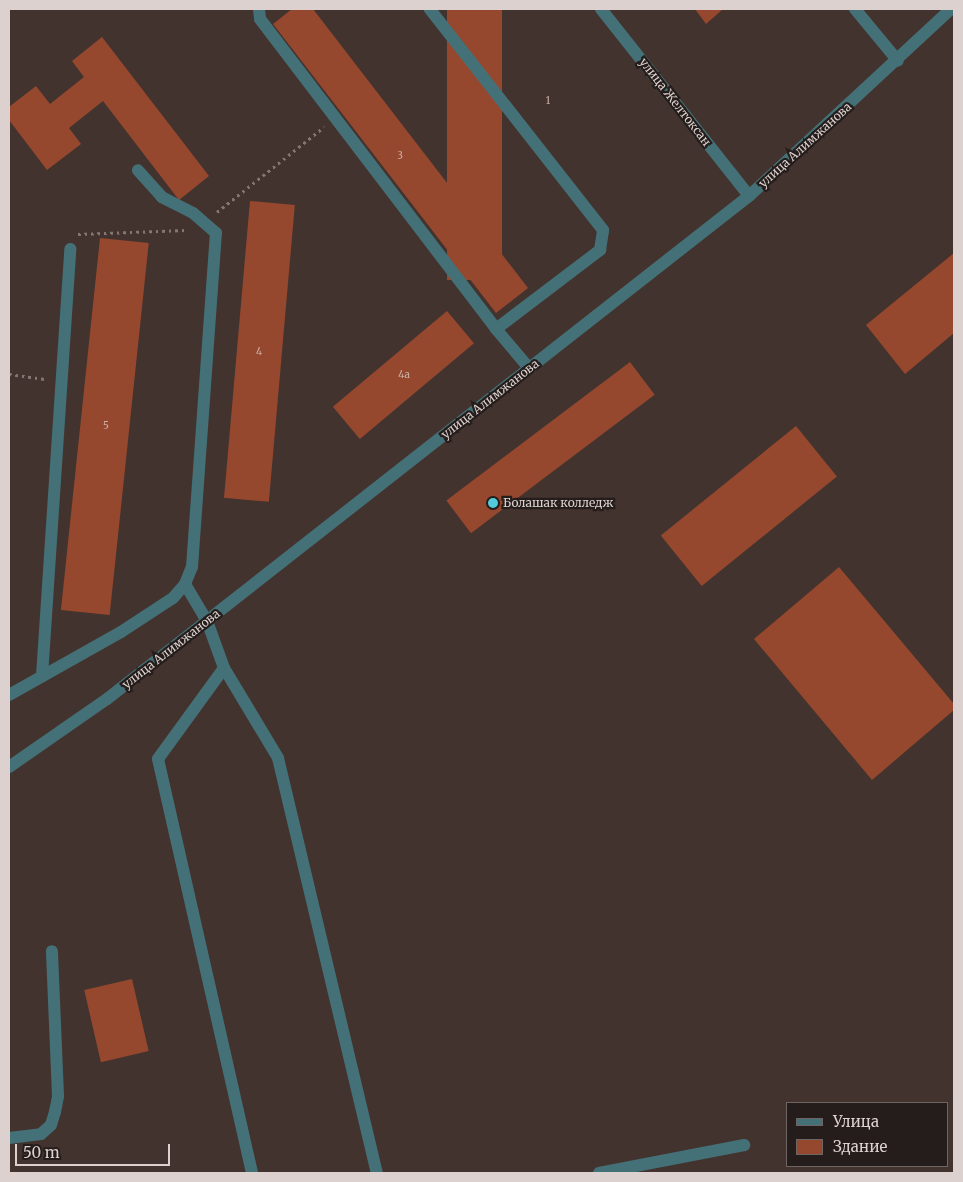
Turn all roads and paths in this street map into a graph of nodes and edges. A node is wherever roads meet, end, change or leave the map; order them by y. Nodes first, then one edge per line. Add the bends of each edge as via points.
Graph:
1 (259, 9) edge
2 (430, 9) edge
3 (601, 9) edge
4 (855, 9) edge
5 (952, 9) edge
6 (898, 61) junction
7 (335, 117) junction
8 (138, 170) dead end
9 (749, 196) junction
10 (204, 223) junction
11 (70, 249) joint
12 (496, 329) junction
13 (529, 368) junction
14 (9, 374) edge
15 (61, 381) junction
16 (185, 584) junction
17 (208, 620) junction
18 (224, 668) junction
19 (42, 676) junction
20 (9, 695) edge
21 (9, 767) edge
22 (52, 951) dead end
23 (9, 1138) edge
24 (744, 1145) dead end
25 (252, 1173) edge
26 (377, 1173) edge
27 (599, 1173) edge

1 - 7 street via 260,19
2 - 12 street via 603,230 600,250
3 - 9 street, улица Желтоксан
4 - 6 street
5 - 6 street, улица Алимжанова
6 - 9 street, улица Алимжанова
7 - 10 path
7 - 12 street
8 - 10 street via 162,196
9 - 13 street, улица Алимжанова
10 - 11 path via 178,232 75,235
10 - 16 street via 216,233 192,567
11 - 15 street
12 - 13 street
13 - 17 street, улица Алимжанова
14 - 15 path
15 - 19 street
16 - 17 street
16 - 19 street via 173,598 121,632
17 - 18 street
17 - 21 street, улица Алимжанова via 107,699
18 - 25 street via 158,759
18 - 26 street via 278,758
19 - 20 street
22 - 23 street via 58,1096 55,1112 51,1125 41,1134
24 - 27 street

